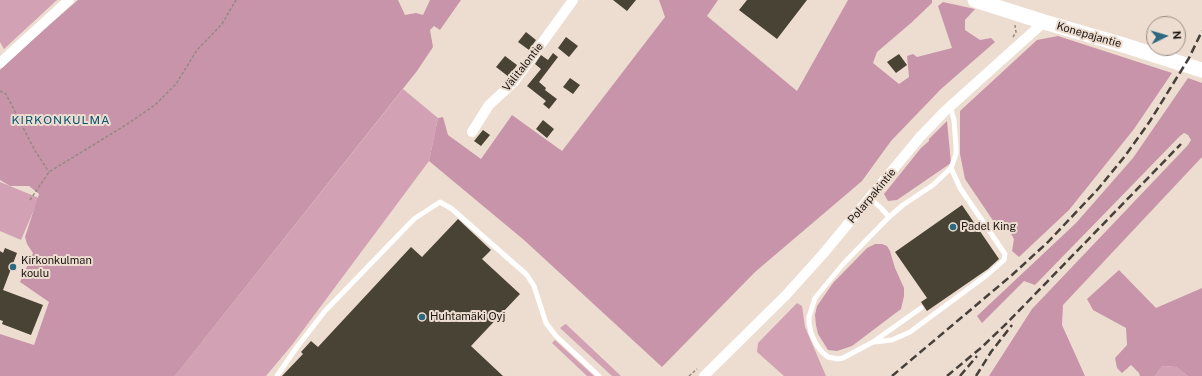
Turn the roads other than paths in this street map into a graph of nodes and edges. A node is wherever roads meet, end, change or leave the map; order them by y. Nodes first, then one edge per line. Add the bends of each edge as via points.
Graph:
1 (69, 0) edge
2 (573, 0) edge
3 (975, 0) edge
4 (1044, 22) junction
5 (0, 63) edge
6 (1202, 70) edge
7 (950, 106) junction
8 (472, 132) dead end
9 (951, 168) junction
10 (870, 198) junction
11 (889, 216) junction
12 (921, 308) dead end
13 (873, 342) junction
14 (277, 376) edge
15 (599, 376) edge
16 (704, 376) edge

1 - 5 street
2 - 8 street, Välitalontie via 514,82 489,105
3 - 4 street, Konepajantie
4 - 6 street, Konepajantie
4 - 7 street, Polarpakintie
7 - 9 lane via 956,146
7 - 10 street, Polarpakintie via 920,137
9 - 11 lane via 933,185
9 - 13 lane via 960,188 1005,254 1004,260 910,332 892,340
10 - 11 lane
10 - 16 street, Polarpakintie via 786,295
11 - 13 lane via 826,284 815,298 809,317 811,333 816,344 822,352 833,359 843,358
12 - 13 lane
14 - 15 lane via 325,311 414,219 440,202 452,209 527,275 534,286 546,322 556,336

